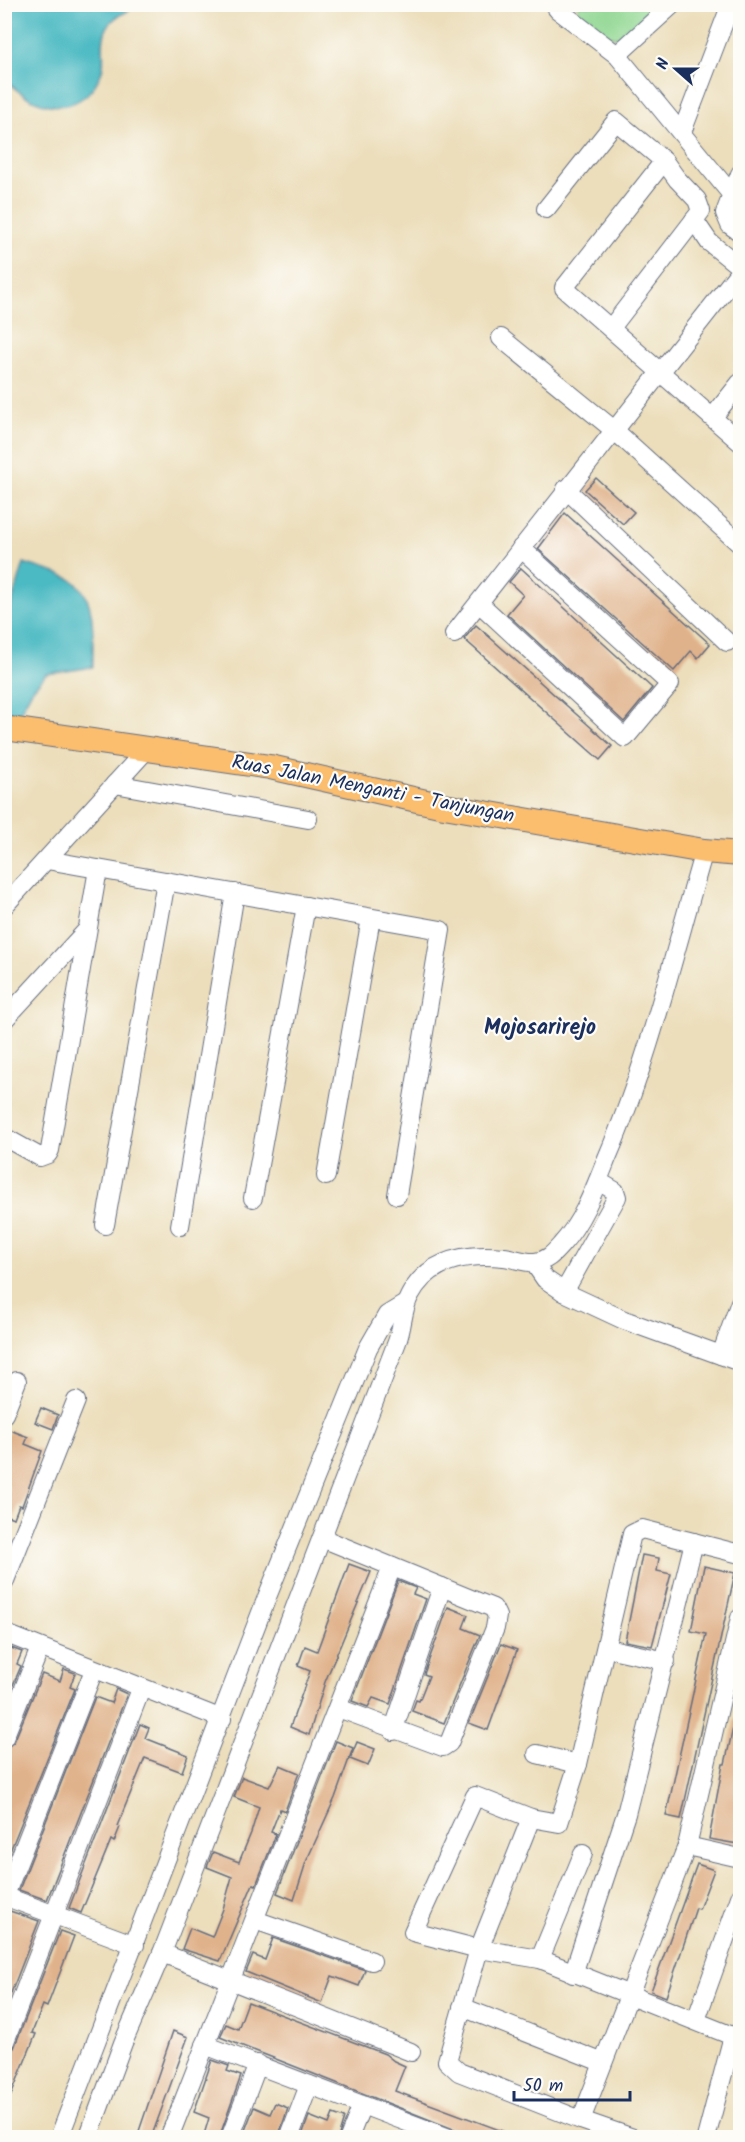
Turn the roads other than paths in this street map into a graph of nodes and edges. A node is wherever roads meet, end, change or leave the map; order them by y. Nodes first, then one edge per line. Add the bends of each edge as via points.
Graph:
1 (561, 4) edge
2 (673, 4) edge
3 (731, 4) edge
4 (617, 55) junction
5 (682, 132) junction
6 (664, 161) junction
7 (741, 174) edge
8 (732, 195) junction
9 (546, 209) dead end
10 (694, 220) junction
11 (741, 232) edge
12 (741, 269) edge
13 (611, 328) junction
14 (501, 338) dead end
15 (661, 371) junction
16 (741, 383) edge
17 (713, 417) junction
18 (614, 430) junction
19 (741, 442) edge
20 (566, 489) junction
21 (741, 544) edge
22 (521, 548) junction
23 (479, 603) junction
24 (454, 634) dead end
25 (727, 642) dead end
26 (4, 728) edge
27 (147, 749) junction
28 (115, 784) junction
29 (308, 819) dead end
30 (705, 851) junction
31 (741, 854) edge
32 (46, 860) junction
33 (98, 869) junction
34 (166, 881) junction
35 (235, 893) junction
36 (4, 906) edge
37 (306, 906) junction
38 (371, 918) junction
39 (86, 931) junction
40 (4, 1020) edge
41 (4, 1137) edge
42 (326, 1176) dead end
43 (598, 1181) junction
44 (397, 1194) dead end
45 (253, 1198) dead end
46 (105, 1225) dead end
47 (180, 1226) dead end
48 (534, 1263) junction
49 (564, 1292) junction
50 (741, 1302) edge
51 (405, 1304) junction
52 (737, 1323) edge
53 (721, 1355) junction
54 (741, 1362) edge
55 (17, 1381) dead end
56 (76, 1401) dead end
57 (4, 1414) edge
58 (694, 1542) junction
59 (289, 1545) junction
60 (319, 1547) junction
61 (741, 1554) edge
62 (392, 1567) junction
63 (4, 1583) edge
64 (442, 1587) junction
65 (741, 1618) edge
66 (4, 1633) edge
67 (40, 1648) junction
68 (607, 1648) junction
69 (666, 1661) junction
70 (94, 1670) junction
71 (141, 1689) junction
72 (338, 1708) junction
73 (222, 1719) junction
74 (393, 1731) junction
75 (4, 1738) edge
76 (210, 1750) junction
77 (537, 1754) dead end
78 (237, 1760) junction
79 (578, 1764) junction
80 (531, 1818) junction
81 (687, 1846) junction
82 (583, 1854) dead end
83 (741, 1858) edge
84 (5, 1897) edge
85 (741, 1897) edge
86 (52, 1916) junction
87 (255, 1920) junction
88 (135, 1945) junction
89 (479, 1948) junction
90 (162, 1953) junction
91 (540, 1959) junction
92 (372, 1961) dead end
93 (573, 1974) junction
94 (230, 1982) junction
95 (630, 1997) junction
96 (462, 2007) junction
97 (696, 2020) junction
98 (99, 2032) junction
99 (737, 2038) edge
100 (123, 2043) junction
101 (4, 2044) edge
102 (205, 2045) junction
103 (411, 2052) dead end
104 (602, 2061) junction
105 (258, 2064) junction
106 (309, 2085) junction
107 (362, 2105) junction
108 (581, 2120) junction
109 (413, 2131) edge
110 (59, 2138) edge
111 (88, 2138) edge
112 (168, 2138) edge
113 (230, 2138) edge
114 (289, 2138) edge
115 (349, 2138) edge
116 (449, 2138) edge
117 (633, 2138) edge
118 (706, 2138) edge

1 - 4 street via 557,9
2 - 4 street
3 - 5 street
4 - 5 street
5 - 8 street
6 - 9 street via 616,121
6 - 10 street via 697,200 701,211
6 - 13 street via 564,288
7 - 8 street
8 - 11 street via 725,213 730,225
10 - 12 street via 709,242
10 - 13 street
12 - 15 street
13 - 15 street
14 - 18 street
15 - 17 street
15 - 18 street
16 - 17 street
17 - 19 street
18 - 20 street
18 - 21 street
20 - 22 street
20 - 25 street
22 - 23 street
22 - 23 street via 670,684 625,738
23 - 24 street
26 - 27 main road, Ruas Jalan Menganti - Tanjungan
27 - 28 street
27 - 30 main road, Ruas Jalan Menganti - Tanjungan via 270,767 444,806
28 - 29 street
28 - 32 street
30 - 31 main road, Ruas Jalan Menganti - Tanjungan
30 - 43 street via 627,1111
32 - 33 street
32 - 36 street
33 - 34 street
33 - 39 street
34 - 35 street
34 - 46 street
35 - 37 street
35 - 47 street
37 - 38 street
37 - 45 street
38 - 42 street
38 - 44 street via 441,930
39 - 40 street
39 - 41 street via 48,1154 33,1155
43 - 48 street via 562,1243 547,1259
43 - 49 street via 615,1191 617,1197
48 - 49 street via 545,1279
48 - 51 street via 470,1255 453,1259 419,1281
49 - 53 street via 624,1320
50 - 52 street
51 - 59 street via 387,1315 368,1348
51 - 60 street via 404,1323
52 - 53 street
53 - 54 street
55 - 57 street
56 - 63 street
58 - 61 street
58 - 68 street via 642,1529 632,1534
58 - 69 street
59 - 60 street
59 - 73 street
60 - 62 street
60 - 78 street
62 - 64 street
62 - 72 street
64 - 74 street
64 - 74 street via 493,1608 495,1628 449,1743 434,1746
65 - 81 street
66 - 67 street
67 - 70 street
67 - 75 street
68 - 69 street
68 - 79 street
69 - 93 street via 626,1814
70 - 71 street
70 - 84 street
71 - 73 street
71 - 86 street
72 - 74 street
72 - 87 street
73 - 76 street
76 - 78 street
76 - 88 street
77 - 79 street
78 - 90 street
79 - 80 street via 559,1824
80 - 89 street
80 - 89 street via 475,1796 413,1932
81 - 83 street
81 - 95 street
82 - 91 street
84 - 86 street
85 - 97 street
86 - 88 street
86 - 101 street
87 - 92 street
87 - 94 street
88 - 98 street
89 - 91 street
89 - 96 street
90 - 94 street
90 - 100 street
91 - 93 street
93 - 95 street
94 - 102 street
94 - 103 street
95 - 97 street
95 - 104 street
96 - 104 street
96 - 108 street via 447,2061 459,2072
97 - 99 street
98 - 100 street
98 - 110 street
99 - 118 street
100 - 111 street
102 - 105 street
102 - 112 street
104 - 108 street
105 - 106 street
105 - 113 street
106 - 107 street
106 - 114 street
107 - 109 street
107 - 115 street
108 - 117 street
109 - 116 street

